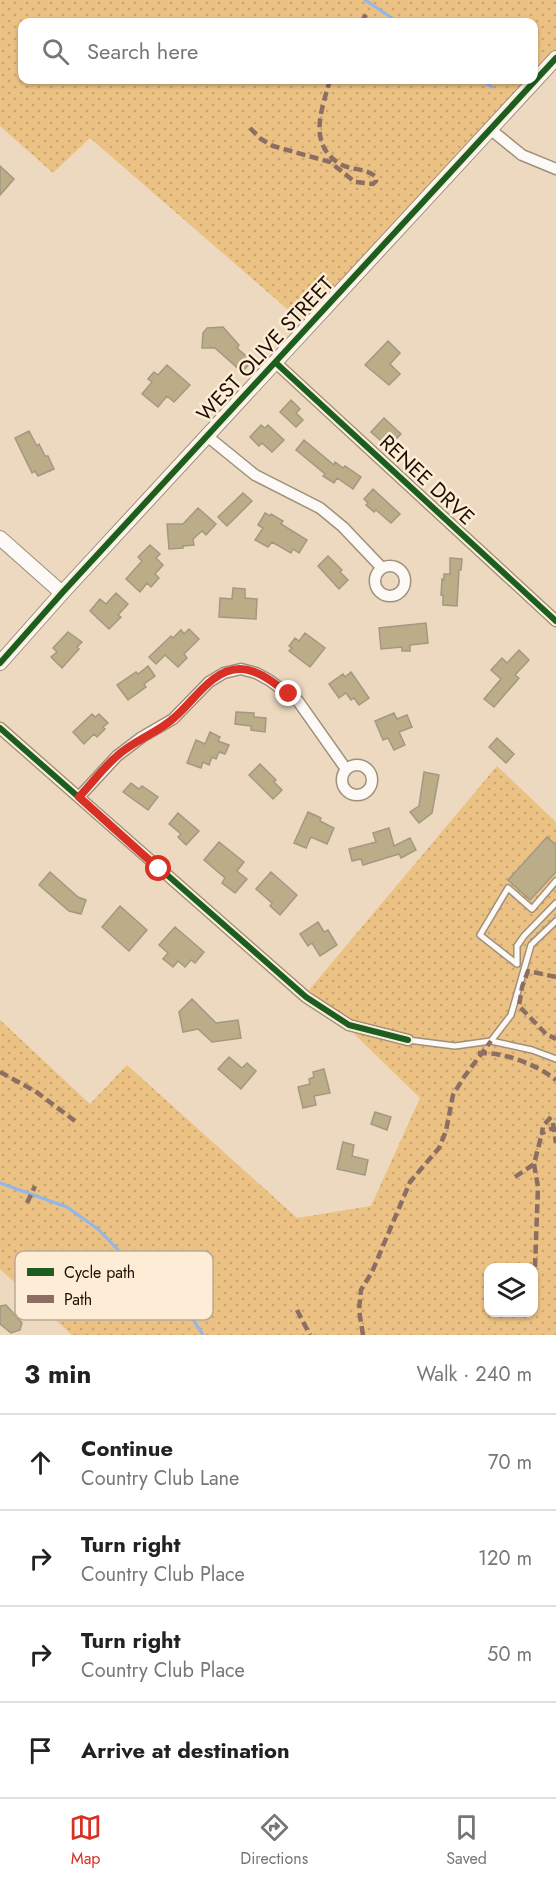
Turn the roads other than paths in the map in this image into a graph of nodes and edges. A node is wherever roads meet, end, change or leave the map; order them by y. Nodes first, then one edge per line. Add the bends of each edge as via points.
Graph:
1 (556, 58) edge
2 (538, 77) edge
3 (532, 84) edge
4 (490, 129) junction
5 (556, 169) edge
6 (276, 363) junction
7 (207, 436) junction
8 (0, 538) edge
9 (382, 568) dead end
10 (62, 593) junction
11 (556, 621) edge
12 (0, 663) edge
13 (0, 728) edge
14 (346, 769) dead end
15 (79, 797) junction
16 (556, 881) edge
17 (556, 903) edge
18 (556, 921) edge
19 (408, 1040) joint
20 (491, 1041) junction
21 (556, 1059) edge

1 - 2 street, WEST OLIVE STREET
3 - 4 street, WEST OLIVE STREET
4 - 5 street via 522,155
4 - 6 street, WEST OLIVE STREET
6 - 7 street, WEST OLIVE STREET
6 - 11 street, RENEE DRVE
7 - 9 street via 255,475 320,508
7 - 10 street, WEST OLIVE STREET
8 - 10 street
10 - 12 street, WEST OLIVE STREET
13 - 15 street
14 - 15 street via 298,701 269,680 241,669 209,682 173,719 117,756
15 - 19 street via 311,1002 349,1024
16 - 17 lane via 532,909 508,888 480,935 517,964 517,946
18 - 20 lane via 531,945 511,1015
19 - 20 lane via 455,1046
20 - 21 lane

